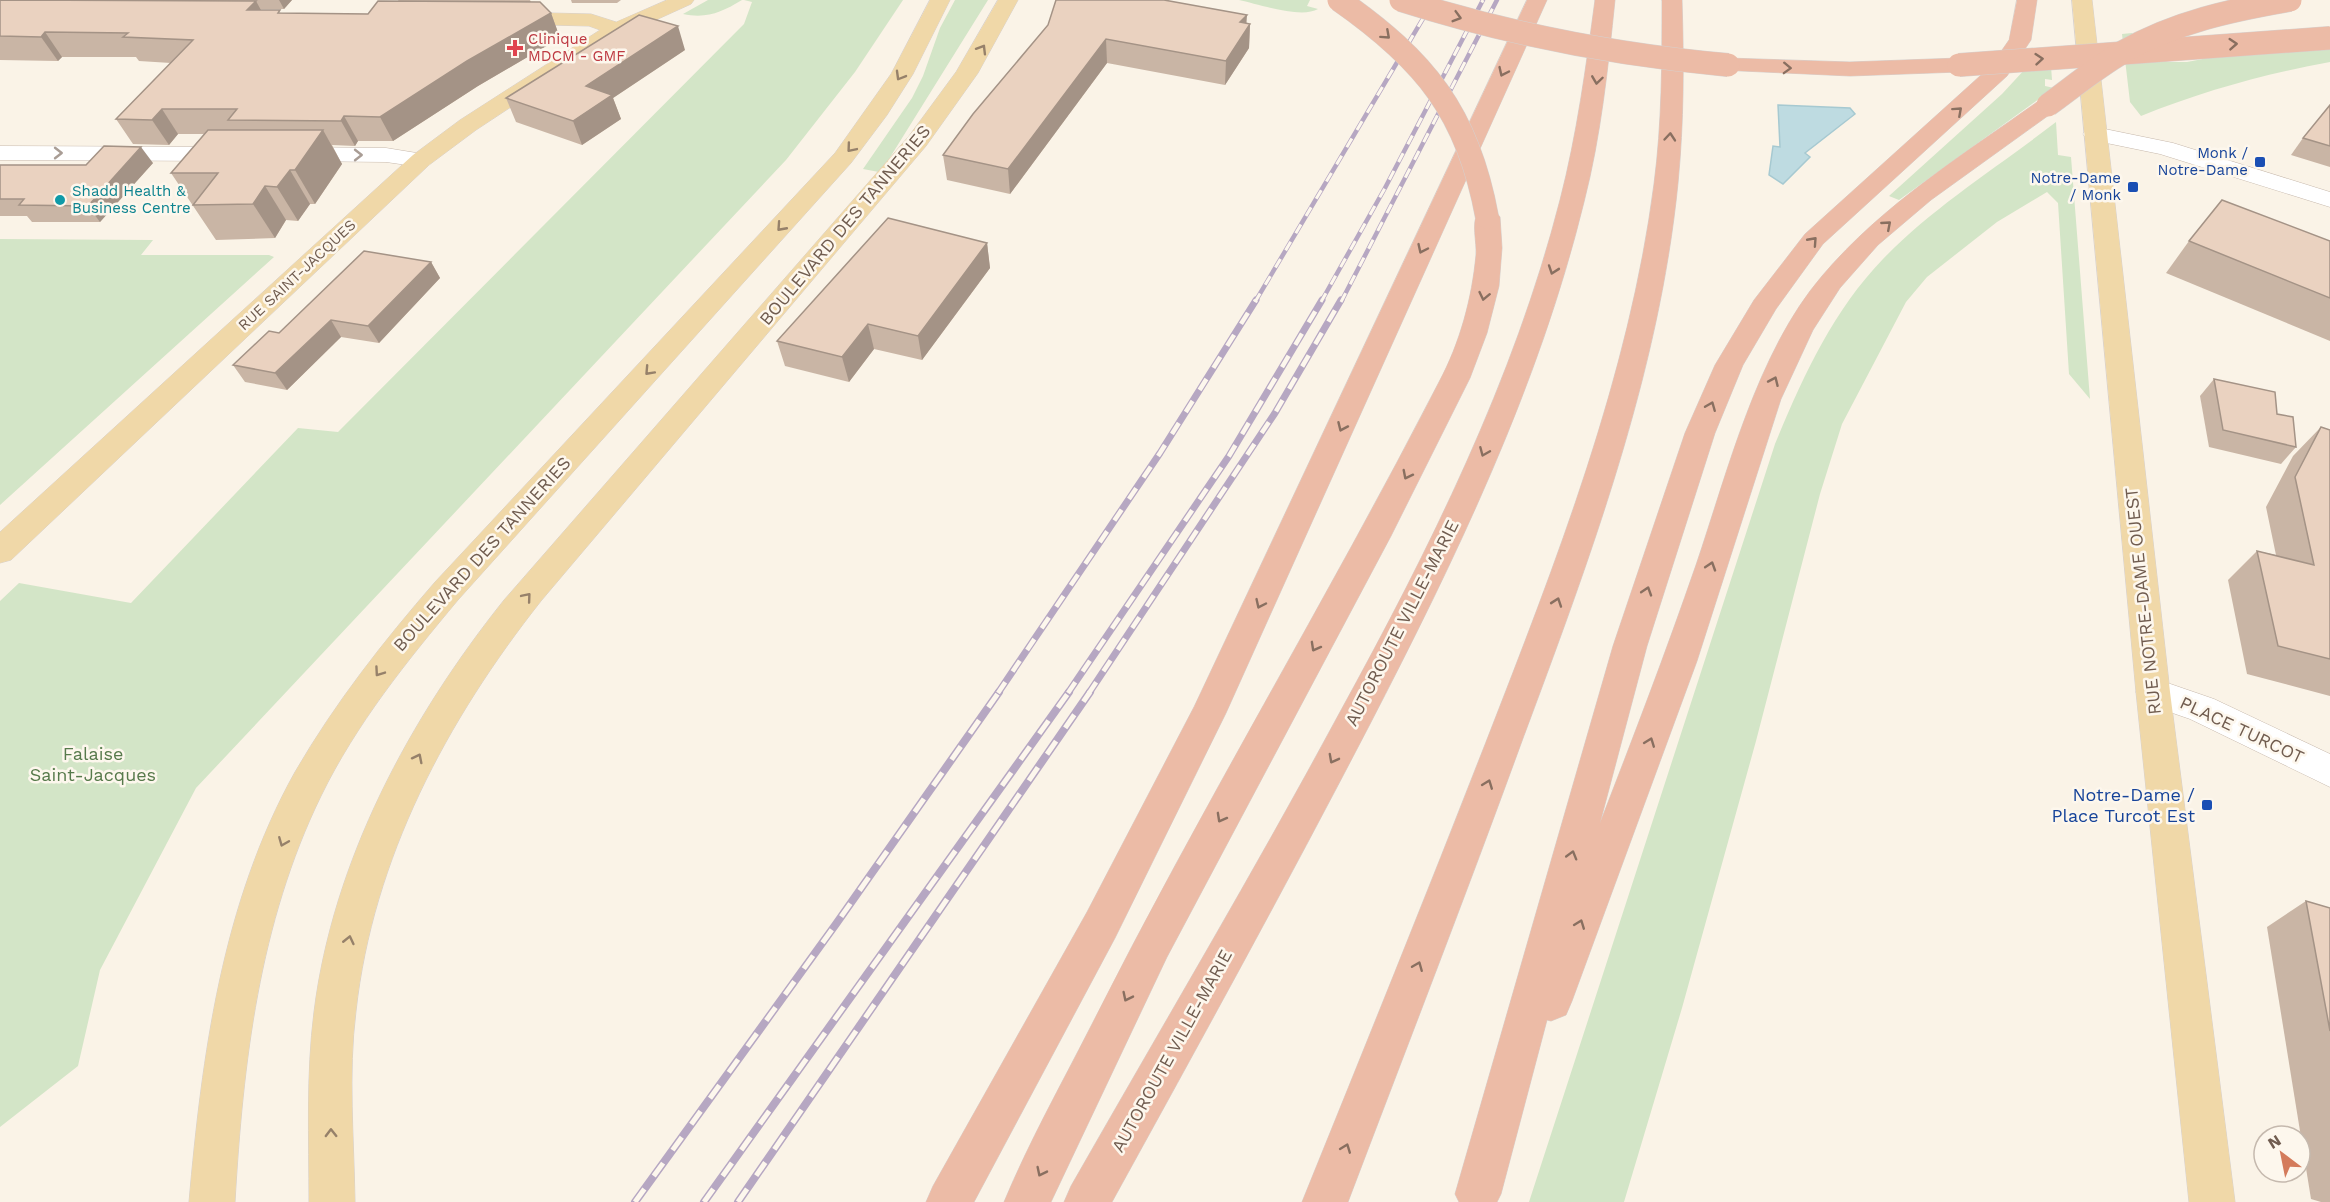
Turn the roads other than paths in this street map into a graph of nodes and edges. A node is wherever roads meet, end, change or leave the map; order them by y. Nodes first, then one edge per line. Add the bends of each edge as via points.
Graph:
1 (649, 0) edge
2 (684, 0) edge
3 (940, 0) edge
4 (1008, 0) edge
5 (1339, 0) edge
6 (1401, 0) edge
7 (1537, 0) edge
8 (1605, 0) edge
9 (1672, 0) edge
10 (2027, 0) edge
11 (2082, 0) edge
12 (2290, 0) edge
13 (489, 18) edge
14 (617, 29) junction
15 (2330, 38) edge
16 (2095, 134) junction
17 (0, 153) edge
18 (421, 160) junction
19 (2330, 200) edge
20 (0, 551) edge
21 (2153, 692) junction
22 (2330, 771) edge
23 (332, 1197) edge
24 (1476, 1198) edge
25 (212, 1202) edge
26 (949, 1202) edge
27 (1026, 1202) edge
28 (1087, 1202) edge
29 (1325, 1202) edge
30 (2212, 1202) edge

1 - 14 main road, RUE SAINT-JACQUES
2 - 14 main road, RUE SAINT-JACQUES
3 -> 25 main road, BOULEVARD DES TANNERIES via 902,74 843,158 453,584 387,660 359,699 307,787 263,893 227,1037
23 -> 4 main road, BOULEVARD DES TANNERIES via 332,1051 335,1008 346,953 358,902 393,807 436,723 510,617 918,141 982,48
5 -> 27 highway, bridge via 1382,32 1432,85 1466,138 1487,217 1486,286 1455,378 1380,527 1153,944
6 -> 15 highway, bridge via 1556,41 1728,65 1850,69 1959,65
7 -> 26 highway via 1237,654 1106,915
8 -> 28 highway, AUTOROUTE VILLE-MARIE via 1589,131 1563,237 1524,353 1477,470 1437,559 1359,710
29 -> 9 highway via 1546,632 1604,460 1656,251 1672,100
24 -> 10 highway via 1630,646 1692,455 1729,365 1764,306 1814,239 1999,71 2020,40
11 - 16 main road, RUE NOTRE-DAME OUEST
24 -> 12 highway, bridge via 1680,661 1767,399 1799,330 1830,283 1869,240 1922,195 2125,51 2164,33 2226,13
13 - 14 main road via 591,20
14 - 18 main road, RUE SAINT-JACQUES
16 - 19 street via 2165,148
16 - 21 main road, RUE NOTRE-DAME OUEST
17 -> 18 street via 386,155
18 - 20 main road, RUE SAINT-JACQUES
21 - 22 street, PLACE TURCOT via 2193,705
21 - 30 main road, RUE NOTRE-DAME OUEST

